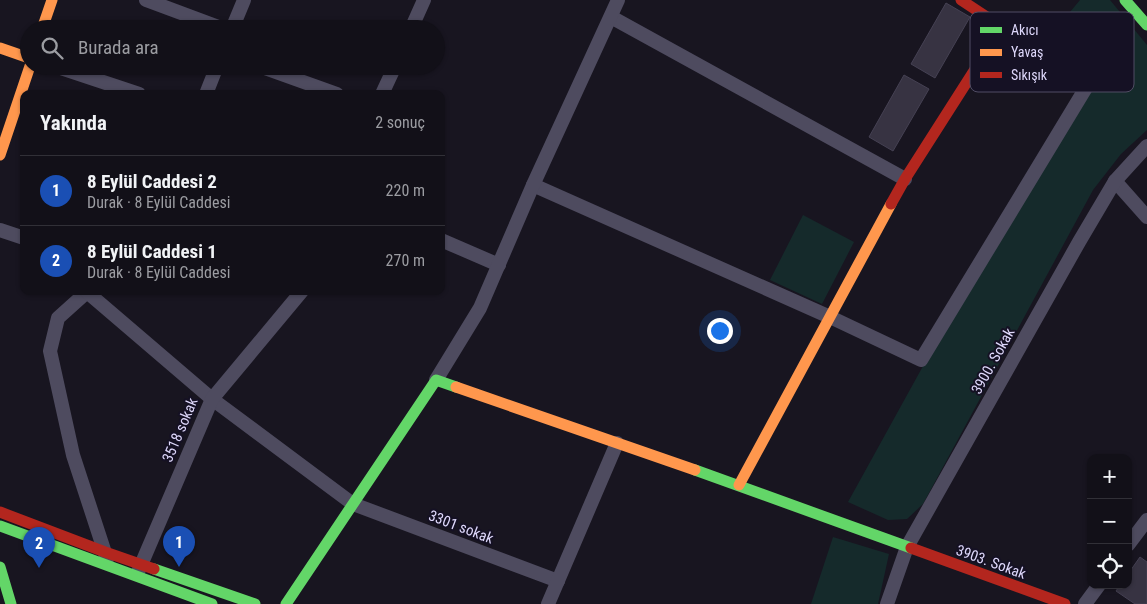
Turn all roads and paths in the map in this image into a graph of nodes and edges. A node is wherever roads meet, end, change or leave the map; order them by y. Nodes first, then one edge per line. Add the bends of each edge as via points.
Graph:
1 (52, 0) edge
2 (146, 0) edge
3 (244, 0) edge
4 (424, 0) edge
5 (618, 0) edge
6 (961, 0) edge
7 (1125, 0) edge
8 (979, 12) edge
9 (610, 18) junction
10 (45, 20) edge
11 (200, 20) edge
12 (236, 20) edge
13 (415, 20) edge
14 (1147, 25) edge
15 (0, 48) edge
16 (20, 55) edge
17 (27, 75) edge
18 (82, 75) edge
19 (213, 75) edge
20 (284, 75) edge
21 (390, 75) edge
22 (970, 77) edge
23 (22, 90) edge
24 (127, 90) edge
25 (208, 90) edge
26 (326, 90) edge
27 (384, 90) edge
28 (1083, 92) edge
29 (20, 96) edge
30 (1147, 146) edge
31 (0, 156) edge
32 (905, 179) junction
33 (1115, 181) junction
34 (533, 185) junction
35 (1147, 217) edge
36 (0, 230) edge
37 (20, 237) edge
38 (445, 242) edge
39 (498, 264) junction
40 (85, 295) edge
41 (91, 295) edge
42 (299, 295) edge
43 (830, 317) junction
44 (436, 380) junction
45 (212, 399) junction
46 (617, 442) junction
47 (739, 485) junction
48 (353, 504) junction
49 (0, 512) edge
50 (1147, 520) edge
51 (0, 526) edge
52 (1129, 544) edge
53 (907, 547) junction
54 (105, 552) junction
55 (0, 567) edge
56 (109, 567) junction
57 (138, 571) junction
58 (558, 581) junction
59 (190, 582) junction
60 (1096, 589) edge
61 (196, 601) edge
62 (11, 604) edge
63 (212, 604) edge
64 (255, 604) edge
65 (286, 604) edge
66 (548, 604) edge
67 (888, 604) edge
68 (1065, 604) edge
69 (1085, 604) edge

1 - 10 street
2 - 11 street
3 - 12 street
4 - 13 street
5 - 9 street
6 - 8 street
7 - 14 street
9 - 32 street
9 - 34 street
15 - 16 street
17 - 23 street
18 - 24 street
19 - 25 street
20 - 26 street
21 - 27 street
22 - 32 street
28 - 43 street via 921,360
29 - 31 street
30 - 33 street, 3900. Sokak
32 - 43 street
33 - 35 street
33 - 53 street, 3900. Sokak
34 - 39 street
34 - 43 street
36 - 37 street
38 - 39 street
39 - 44 street via 480,308
40 - 54 street via 58,318 50,350 72,455
41 - 45 street, 3301 sokak
42 - 45 street, 3518 sokak
43 - 47 street
44 - 46 street, 3903. Sokak
44 - 48 street
45 - 48 street, 3301 sokak
45 - 57 street, 3518 sokak
46 - 47 street, 3903. Sokak
46 - 58 street
47 - 53 street, 3903. Sokak
48 - 58 street, 3301 sokak
48 - 65 street
49 - 54 street
50 - 52 street
51 - 56 street
53 - 67 street, 3900. Sokak
53 - 68 street, 3903. Sokak
54 - 56 street
54 - 57 street
55 - 62 street
56 - 57 street
57 - 59 street
57 - 61 street
58 - 66 street
59 - 61 street
59 - 64 street
60 - 69 street
61 - 63 street

